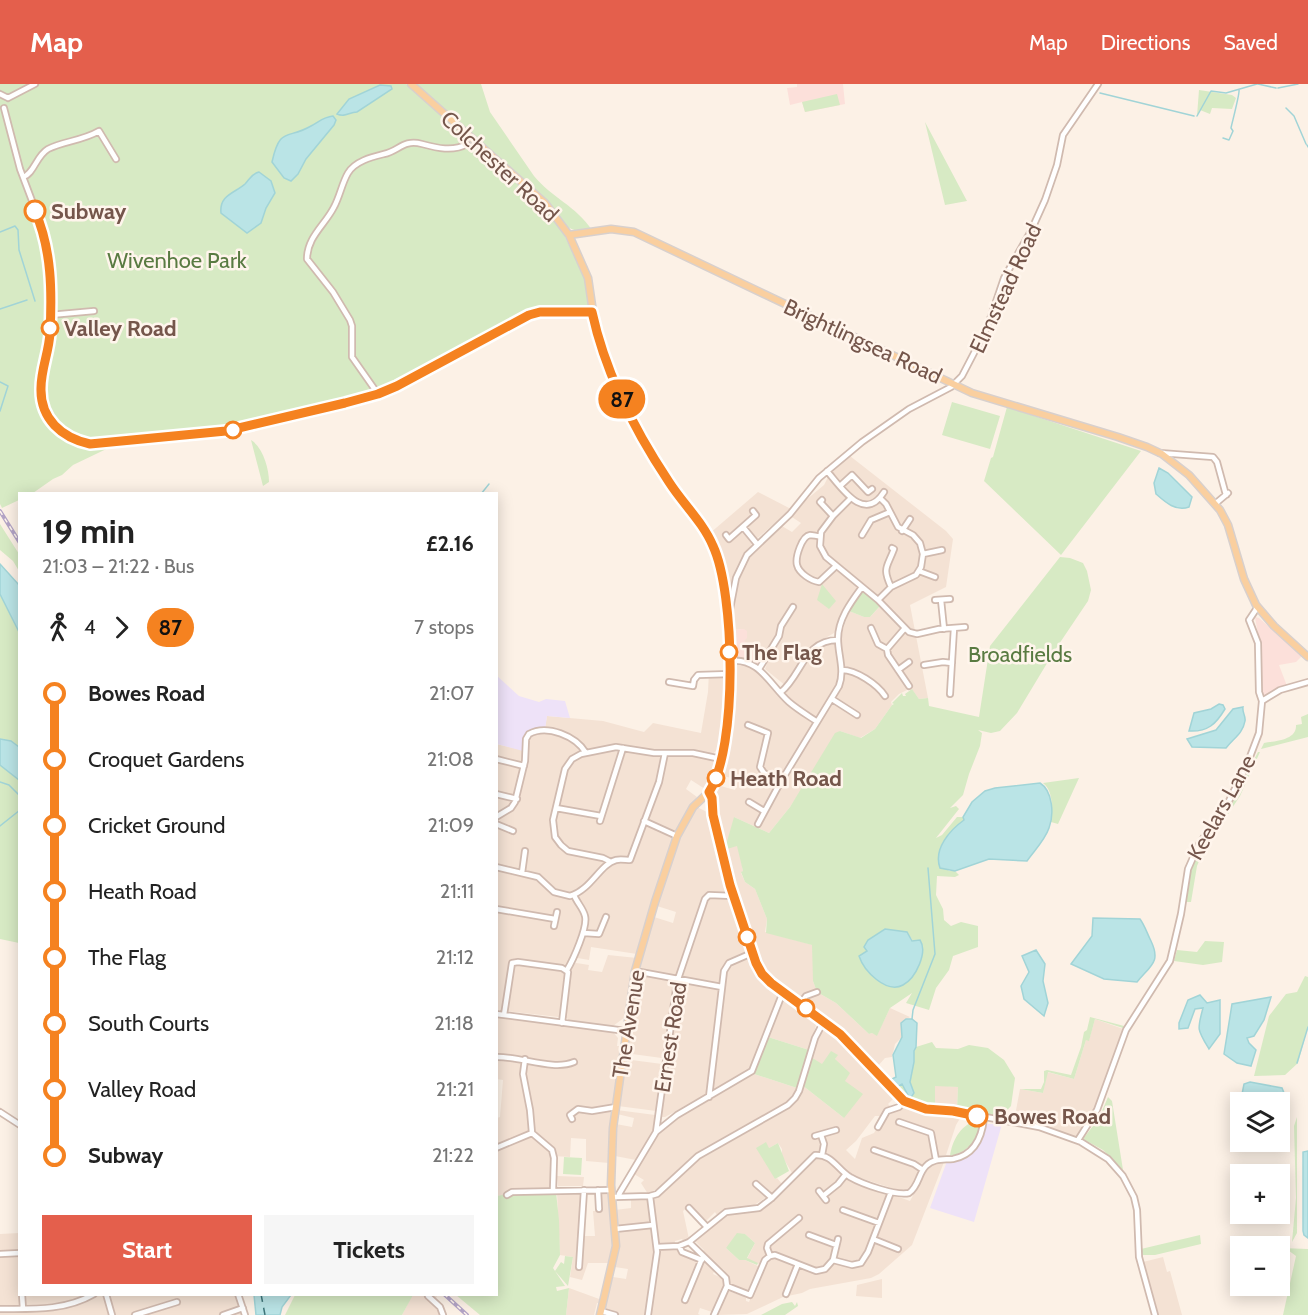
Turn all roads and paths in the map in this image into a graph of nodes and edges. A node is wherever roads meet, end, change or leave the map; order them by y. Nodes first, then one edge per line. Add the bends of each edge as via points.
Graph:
1 (35, 84) edge
2 (411, 84) edge
3 (1098, 84) edge
4 (0, 94) edge
5 (8, 98) junction
6 (2, 108) edge
7 (467, 144) dead end
8 (116, 159) dead end
9 (22, 177) junction
10 (569, 235) junction
11 (94, 311) dead end
12 (592, 312) junction
13 (50, 315) junction
14 (954, 384) junction
15 (378, 394) junction
16 (1160, 453) junction
17 (827, 471) junction
18 (840, 486) junction
19 (872, 489) dead end
20 (884, 492) dead end
21 (851, 498) junction
22 (880, 498) junction
23 (822, 500) dead end
24 (1215, 504) junction
25 (890, 512) junction
26 (756, 514) dead end
27 (833, 516) junction
28 (910, 519) dead end
29 (743, 527) junction
30 (902, 531) junction
31 (862, 535) dead end
32 (820, 537) junction
33 (729, 539) dead end
34 (757, 544) junction
35 (892, 548) dead end
36 (942, 550) dead end
37 (923, 554) junction
38 (836, 566) junction
39 (919, 571) junction
40 (935, 577) dead end
41 (861, 587) junction
42 (891, 587) junction
43 (950, 599) dead end
44 (878, 600) junction
45 (1257, 608) junction
46 (793, 609) dead end
47 (726, 611) junction
48 (965, 627) dead end
49 (871, 628) dead end
50 (905, 628) junction
51 (954, 628) junction
52 (944, 629) junction
53 (838, 640) junction
54 (887, 649) junction
55 (1308, 657) edge
56 (730, 661) junction
57 (909, 662) dead end
58 (952, 663) junction
59 (924, 665) dead end
60 (759, 669) junction
61 (842, 670) junction
62 (898, 670) junction
63 (730, 674) junction
64 (951, 678) junction
65 (958, 679) dead end
66 (669, 682) dead end
67 (1308, 682) edge
68 (909, 686) dead end
69 (781, 692) junction
70 (950, 694) dead end
71 (885, 696) dead end
72 (832, 699) junction
73 (1262, 701) junction
74 (857, 715) dead end
75 (816, 721) junction
76 (748, 725) dead end
77 (623, 748) junction
78 (586, 753) junction
79 (665, 753) junction
80 (721, 759) junction
81 (498, 760) edge
82 (524, 766) junction
83 (780, 783) junction
84 (709, 792) junction
85 (498, 794) edge
86 (516, 799) junction
87 (749, 802) dead end
88 (556, 808) junction
89 (764, 811) junction
90 (498, 816) edge
91 (644, 822) junction
92 (758, 824) dead end
93 (498, 826) edge
94 (677, 836) junction
95 (508, 838) dead end
96 (525, 851) dead end
97 (611, 862) junction
98 (498, 867) edge
99 (522, 873) junction
100 (574, 895) junction
101 (733, 896) junction
102 (498, 909) edge
103 (557, 912) dead end
104 (555, 919) junction
105 (607, 920) dead end
106 (554, 926) dead end
107 (584, 933) junction
108 (752, 953) junction
109 (567, 970) junction
110 (635, 971) junction
111 (678, 979) junction
112 (722, 987) junction
113 (814, 991) dead end
114 (783, 992) junction
115 (800, 1004) junction
116 (498, 1014) edge
117 (504, 1015) junction
118 (824, 1021) junction
119 (562, 1023) junction
120 (626, 1031) junction
121 (498, 1057) edge
122 (525, 1059) junction
123 (574, 1062) dead end
124 (709, 1097) junction
125 (904, 1101) junction
126 (616, 1107) junction
127 (0, 1112) edge
128 (570, 1116) dead end
129 (874, 1117) dead end
130 (984, 1118) junction
131 (658, 1120) junction
132 (881, 1120) junction
133 (666, 1123) junction
134 (18, 1124) edge
135 (901, 1124) dead end
136 (878, 1128) dead end
137 (835, 1131) dead end
138 (656, 1132) junction
139 (532, 1133) junction
140 (1078, 1140) junction
141 (498, 1147) edge
142 (876, 1149) dead end
143 (822, 1155) junction
144 (936, 1160) junction
145 (923, 1170) junction
146 (846, 1174) junction
147 (756, 1185) dead end
148 (553, 1190) junction
149 (584, 1190) junction
150 (598, 1190) junction
151 (819, 1191) dead end
152 (891, 1192) junction
153 (507, 1195) dead end
154 (614, 1195) junction
155 (650, 1196) junction
156 (772, 1198) junction
157 (689, 1208) dead end
158 (598, 1209) dead end
159 (844, 1212) dead end
160 (799, 1218) dead end
161 (879, 1223) junction
162 (653, 1225) junction
163 (707, 1227) junction
164 (615, 1229) junction
165 (809, 1235) dead end
166 (873, 1239) junction
167 (690, 1242) junction
168 (679, 1246) junction
169 (657, 1247) junction
170 (896, 1247) dead end
171 (18, 1253) edge
172 (0, 1254) edge
173 (770, 1256) junction
174 (702, 1258) junction
175 (833, 1260) junction
176 (798, 1264) junction
177 (579, 1267) dead end
178 (727, 1286) junction
179 (786, 1291) dead end
180 (22, 1296) edge
181 (89, 1296) edge
182 (107, 1296) edge
183 (239, 1296) edge
184 (428, 1296) dead end
185 (685, 1300) dead end
186 (177, 1302) dead end
187 (243, 1308) junction
188 (0, 1309) edge
189 (23, 1309) junction
190 (601, 1313) edge
191 (112, 1315) edge
192 (135, 1315) edge
193 (223, 1315) edge
194 (245, 1315) edge
195 (443, 1315) edge
196 (615, 1315) edge
197 (648, 1315) edge
198 (714, 1315) edge
199 (1155, 1315) edge

1 - 5 street
2 - 10 main road, Colchester Road via 545,203
3 - 14 street, Elmstead Road via 1063,135 1058,165 1045,200 1004,278 980,344
4 - 5 street
5 - 6 street via 8,104
6 - 9 street
7 - 15 street via 458,149 405,143 357,165 348,173 334,207 308,245 307,259 350,320 352,357
8 - 9 street via 99,131 47,149 30,173
9 - 13 street via 50,261
10 - 12 main road, Colchester Road via 588,278
10 - 14 main road, Brightlingsea Road via 611,229 634,232
11 - 13 street
12 - 15 street via 547,312 521,319
12 - 47 main road, Colchester Road via 623,401 661,470 713,544
13 - 15 street via 41,388 47,416 61,433 75,441 112,443 226,431
14 - 16 main road, Brightlingsea Road
14 - 17 street, Elmstead Road via 909,409
16 - 24 main road, Brightlingsea Road via 1186,472
16 - 24 street via 1213,458 1227,494
17 - 18 street
17 - 34 street, Elmstead Road via 790,514
18 - 19 street via 852,475 868,492
18 - 21 street
20 - 22 street
21 - 22 street via 868,506
21 - 27 street
22 - 25 street
23 - 27 street
24 - 45 main road via 1228,525
25 - 30 street
25 - 31 street via 871,520
26 - 29 street
27 - 32 street
28 - 30 street
29 - 33 street
29 - 34 street
30 - 37 street via 918,539
32 - 38 street via 822,551
32 - 38 street via 805,538 796,558 798,568 813,582 819,582
34 - 47 street, Elmstead Road via 737,573 730,609
35 - 42 street via 885,567
36 - 37 street
37 - 39 street
38 - 41 street
39 - 40 street
39 - 42 street
41 - 44 street
41 - 53 street via 847,608
42 - 44 street
43 - 52 street via 938,600
44 - 50 street
45 - 55 main road
45 - 73 street, Keelars Lane via 1249,620 1258,643
46 - 60 street
47 - 56 main road, Colchester Road
48 - 51 street
49 - 54 street via 878,644
50 - 52 street via 917,634
50 - 54 street
51 - 52 street
51 - 58 street
53 - 61 street
53 - 69 street via 817,646
54 - 62 street
56 - 60 street via 743,661
56 - 63 main road, Colchester Road
57 - 62 street
58 - 59 street via 930,661
58 - 64 street
60 - 69 street
61 - 71 street via 857,674
61 - 72 street
62 - 68 street
63 - 66 street via 698,675 693,686
63 - 80 main road, Colchester Road
64 - 65 street
64 - 70 street
67 - 73 street via 1273,693
69 - 75 street
72 - 74 street
72 - 75 street
73 - 140 street, Keelars Lane via 1259,733 1248,762 1188,869 1170,961 1126,1030 1097,1110
75 - 83 street
76 - 83 street via 768,732 760,767
77 - 78 street
77 - 79 street
77 - 88 street via 601,819
78 - 82 street via 570,736 537,731 527,736
78 - 88 street via 574,756 566,766
79 - 80 street
79 - 91 street
80 - 84 main road, Colchester Road
81 - 82 street
82 - 86 street
83 - 89 street
84 - 94 main road, The Avenue via 693,807
84 - 101 street
85 - 86 street
86 - 90 street via 511,808
87 - 89 street
88 - 97 street via 553,833 561,846
89 - 92 street
91 - 94 street
91 - 97 street via 630,860
93 - 95 street via 512,830
94 - 110 main road, The Avenue
96 - 99 street
97 - 100 street
98 - 99 street
99 - 100 street via 538,877 552,891
100 - 107 street via 586,918
101 - 108 street
101 - 111 street, Ernest Road via 706,897
102 - 104 street
103 - 104 street
104 - 106 street
105 - 107 street via 599,934
107 - 109 street
108 - 112 street via 727,966
108 - 114 street via 762,974
109 - 117 street via 512,963
109 - 119 street
110 - 111 street
110 - 120 main road, The Avenue
111 - 112 street
111 - 131 street, Ernest Road
112 - 124 street
113 - 115 street
114 - 115 street
114 - 124 street via 752,1071
115 - 118 street
116 - 117 street
117 - 119 street
118 - 125 street
118 - 155 street via 795,1098 783,1109 698,1156 662,1191
119 - 120 street
120 - 126 main road, The Avenue
121 - 122 street
122 - 123 street via 560,1066
122 - 139 street via 523,1074
124 - 133 street
125 - 130 street via 926,1109
125 - 132 street via 889,1109
126 - 128 street via 578,1109
126 - 154 main road, The Avenue
127 - 134 street
129 - 132 street
130 - 140 street via 1039,1127
130 - 144 street via 982,1133 973,1148 957,1158
131 - 133 street
131 - 138 street, Ernest Road
132 - 136 street
133 - 138 street
135 - 144 street via 931,1133
137 - 143 street via 818,1136 824,1144
138 - 154 street, Ernest Road via 619,1194
139 - 141 street
139 - 148 street via 553,1152
140 - 199 street via 1111,1162 1132,1190 1139,1257
142 - 145 street
143 - 146 street
143 - 156 street via 812,1157
144 - 145 street
145 - 152 street via 912,1191
146 - 151 street via 825,1198
146 - 152 street
147 - 156 street
148 - 149 street
148 - 153 street
149 - 150 street
149 - 177 street
150 - 154 street
150 - 158 street
152 - 161 street
154 - 155 street
154 - 164 main road, The Avenue
155 - 162 street
156 - 163 street via 757,1209 726,1212
157 - 163 street
159 - 161 street
160 - 173 street via 768,1244
161 - 166 street
162 - 164 street
162 - 169 street
163 - 167 street
164 - 190 main road, The Avenue via 616,1246
165 - 175 street via 837,1242
166 - 170 street
166 - 175 street via 861,1263
167 - 168 street
167 - 174 street
168 - 169 street
168 - 174 street via 682,1252
169 - 197 street
171 - 172 street
173 - 176 street
173 - 178 street via 749,1298
174 - 178 street via 724,1275
174 - 185 street
175 - 176 street via 820,1271
176 - 179 street
178 - 198 street
180 - 189 street
181 - 189 street via 66,1306
182 - 191 street
183 - 187 street
184 - 195 street
186 - 192 street
187 - 193 street
187 - 194 street
188 - 189 street
190 - 196 street

